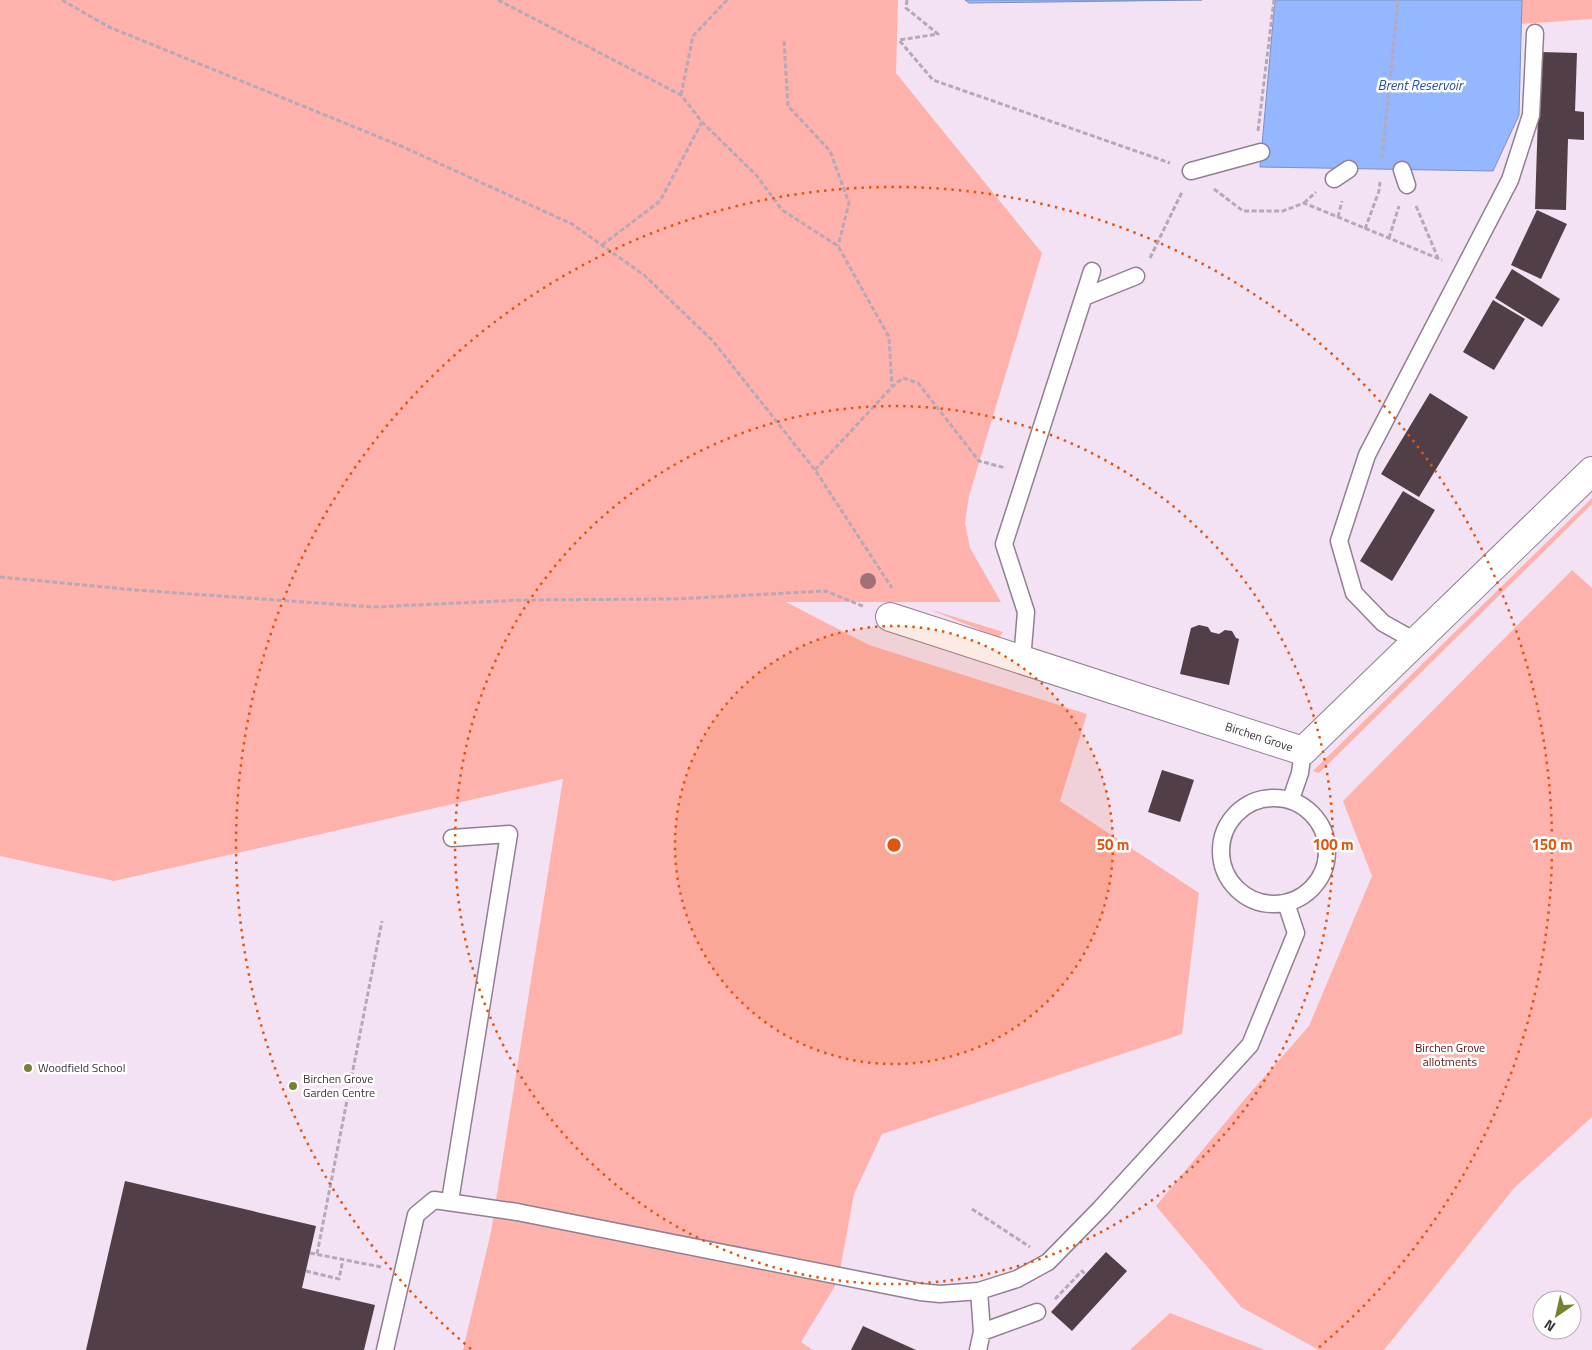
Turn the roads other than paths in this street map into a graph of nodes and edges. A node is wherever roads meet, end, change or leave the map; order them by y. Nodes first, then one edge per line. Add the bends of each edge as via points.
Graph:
1 (1535, 33) dead end
2 (1258, 152) road end
3 (1349, 169) dead end
4 (1191, 171) road end
5 (1334, 179) dead end
6 (1092, 271) dead end
7 (1136, 276) road end
8 (1084, 296) junction
9 (1592, 471) edge
10 (893, 605) road end
11 (1418, 642) junction
12 (1022, 660) junction
13 (1302, 751) junction
14 (1291, 799) junction
15 (452, 838) dead end
16 (1286, 903) junction
17 (450, 1201) junction
18 (978, 1292) junction
19 (1037, 1312) dead end
20 (982, 1332) junction
21 (385, 1350) edge
22 (978, 1350) edge

1 - 11 lane via 1530,115 1510,180 1367,455 1339,541 1354,593 1383,622
2 - 4 lane
3 - 5 lane
6 - 8 lane
7 - 8 lane
8 - 12 lane via 1004,544 1026,612
9 - 11 street, Birchen Grove
10 - 12 street, Birchen Grove
11 - 13 street, Birchen Grove
12 - 13 street, Birchen Grove
13 - 14 lane via 1300,773
14 - 16 lane via 1314,814 1323,827 1327,859 1323,874 1314,887
14 - 16 lane via 1268,797 1251,802 1236,812 1226,826 1221,842 1221,860 1227,876 1238,890 1252,900
15 - 17 lane via 509,834
16 - 18 lane via 1296,933 1250,1045 1048,1262 1018,1279
17 - 18 lane via 920,1292
17 - 21 lane via 434,1200 416,1215
18 - 20 lane
19 - 20 lane
20 - 22 lane

